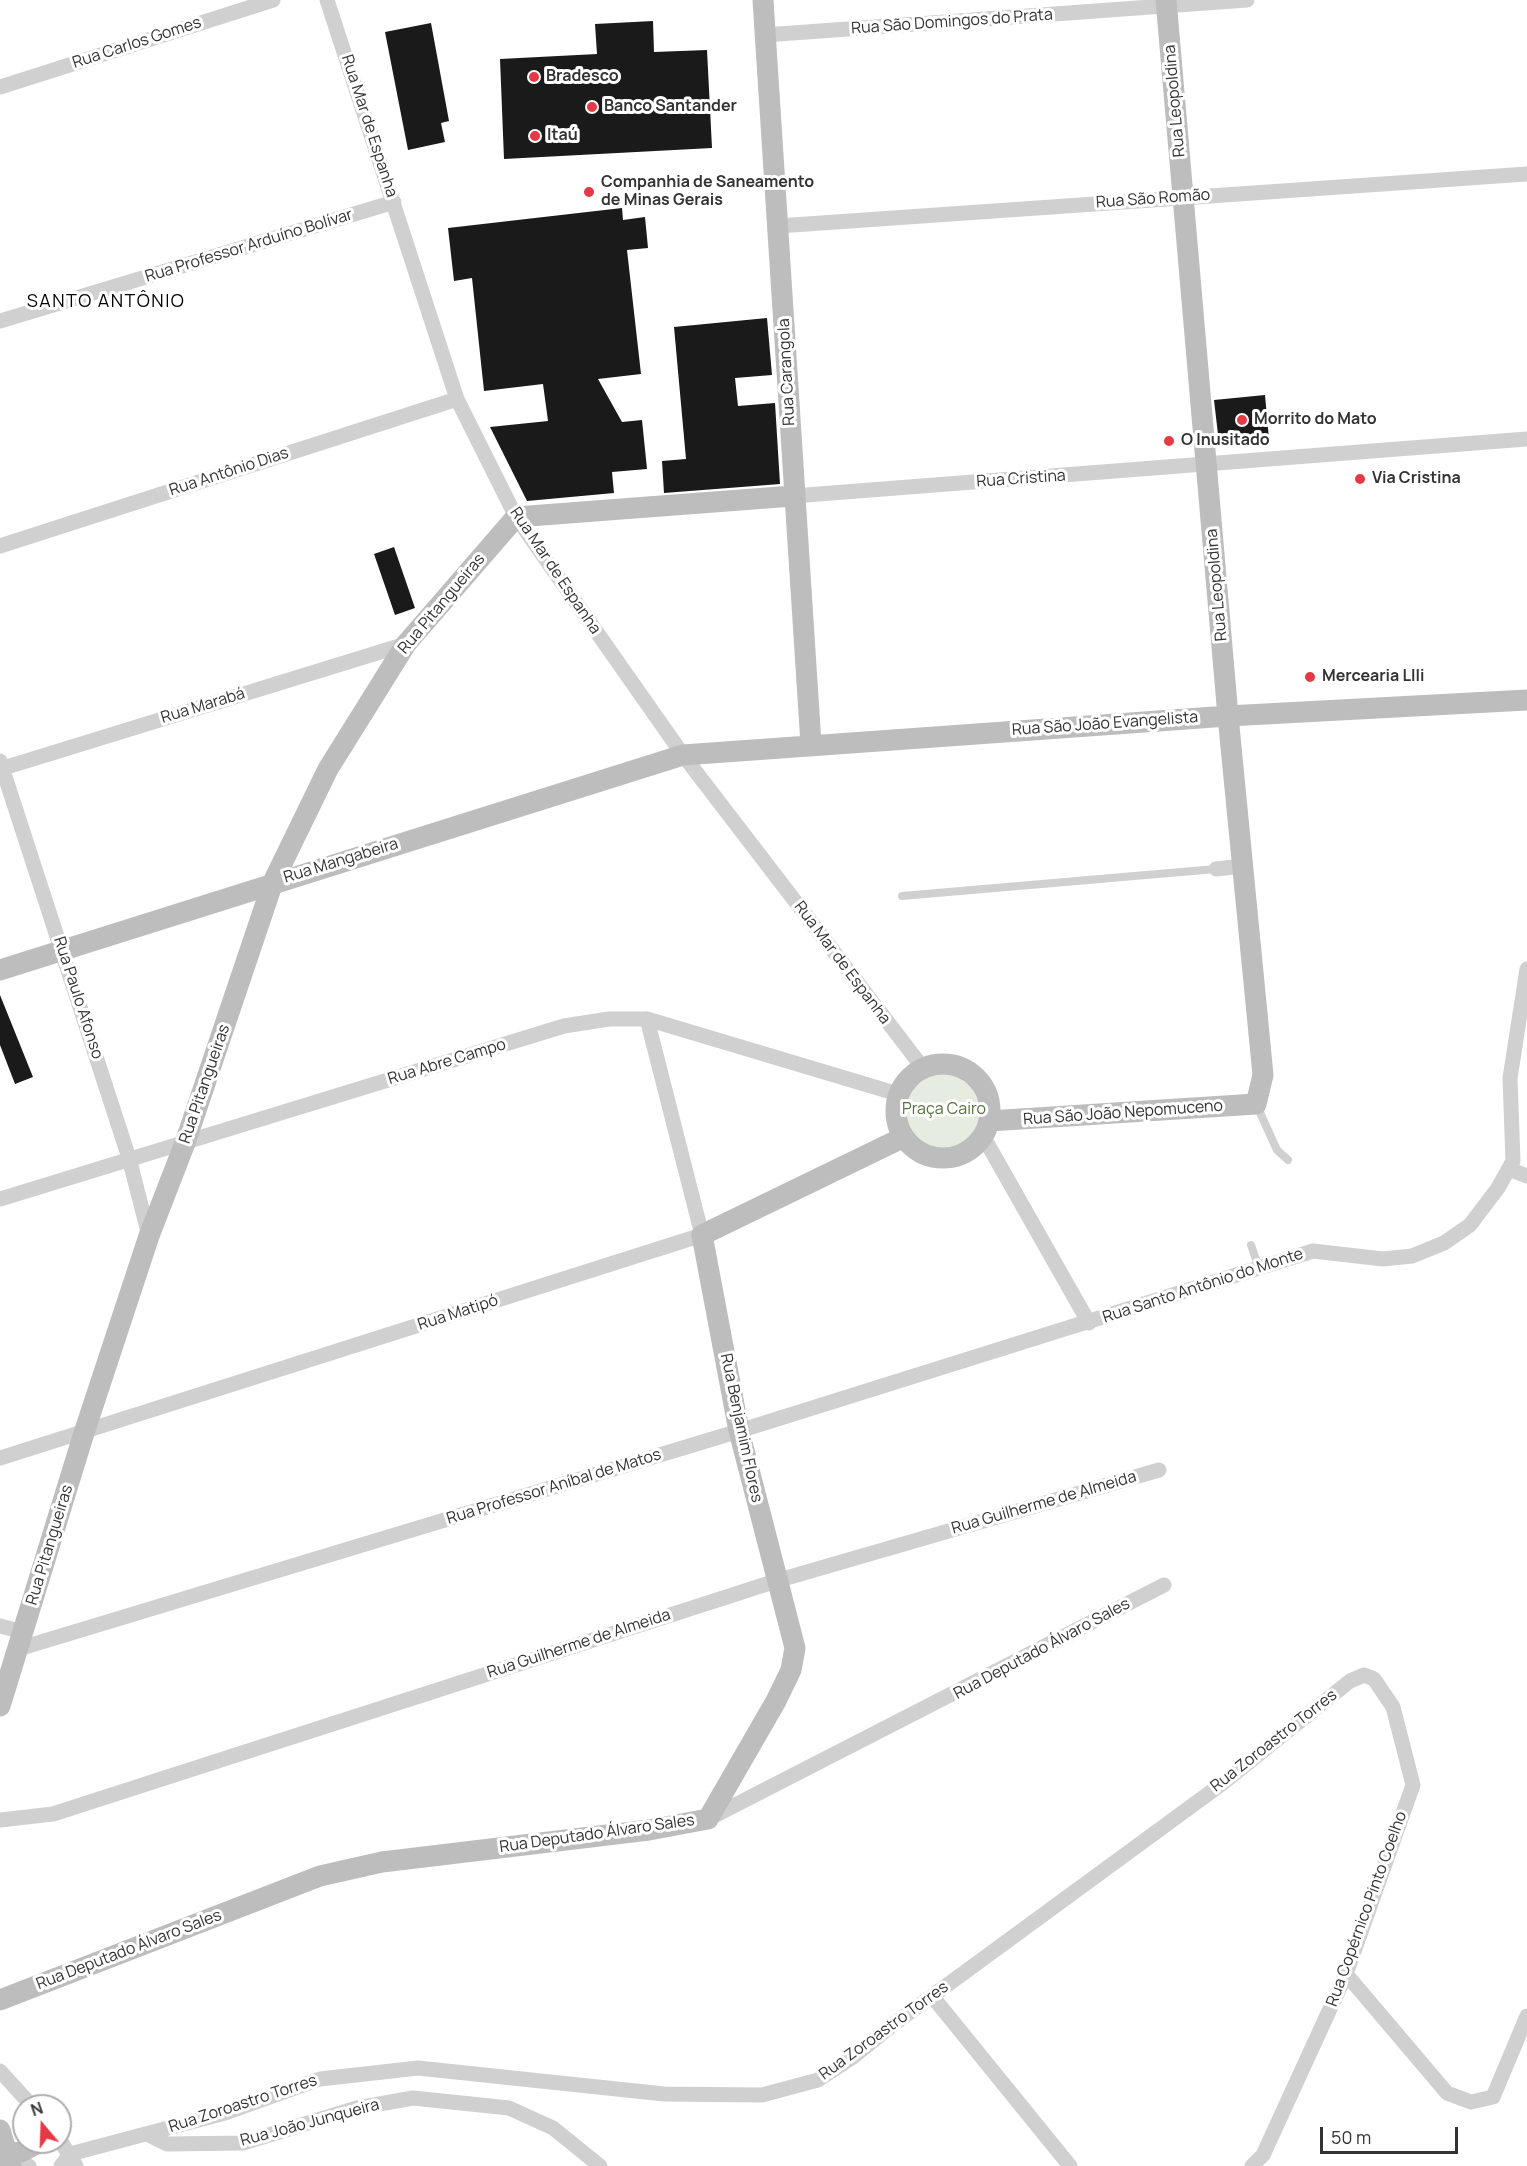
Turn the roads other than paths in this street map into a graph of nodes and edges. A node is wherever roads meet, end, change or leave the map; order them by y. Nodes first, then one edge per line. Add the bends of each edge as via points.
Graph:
1 (273, 0) edge
2 (327, 0) edge
3 (763, 0) edge
4 (1247, 0) edge
5 (1166, 4) edge
6 (765, 35) junction
7 (0, 87) edge
8 (1527, 174) edge
9 (1183, 197) junction
10 (394, 202) junction
11 (778, 226) junction
12 (0, 321) edge
13 (457, 399) junction
14 (1527, 439) edge
15 (1206, 465) junction
16 (793, 496) junction
17 (516, 517) junction
18 (0, 546) edge
19 (406, 644) junction
20 (1527, 700) edge
21 (1228, 716) junction
22 (811, 744) junction
23 (683, 755) junction
24 (1, 766) edge
25 (1243, 866) junction
26 (1216, 869) joint
27 (273, 882) junction
28 (902, 896) dead end
29 (63, 950) junction
30 (1527, 969) edge
31 (0, 970) edge
32 (647, 1020) junction
33 (923, 1068) junction
34 (898, 1094) junction
35 (1256, 1104) junction
36 (986, 1129) junction
37 (904, 1137) junction
38 (185, 1143) junction
39 (129, 1158) junction
40 (1288, 1160) dead end
41 (1509, 1168) junction
42 (1527, 1176) edge
43 (0, 1199) edge
44 (702, 1235) junction
45 (149, 1236) junction
46 (1251, 1245) dead end
47 (1258, 1268) junction
48 (1089, 1323) junction
49 (740, 1431) junction
50 (84, 1433) junction
51 (0, 1458) edge
52 (1159, 1470) dead end
53 (776, 1581) junction
54 (1164, 1585) dead end
55 (0, 1626) edge
56 (21, 1641) junction
57 (1374, 1678) joint
58 (0, 1706) edge
59 (708, 1819) junction
60 (0, 1820) edge
61 (1346, 1974) junction
62 (932, 1996) junction
63 (0, 2000) edge
64 (1527, 2016) edge
65 (0, 2071) edge
66 (21, 2094) edge
67 (0, 2130) edge
68 (147, 2134) junction
69 (6, 2156) edge
70 (69, 2162) edge
71 (29, 2166) edge
72 (600, 2166) edge
73 (1070, 2166) edge
74 (1252, 2166) edge

1 - 7 street, Rua Carlos Gomes
2 - 10 street, Rua Mar de Espanha
3 - 6 street, Rua Carangola
4 - 5 street, Rua São Domingos do Prata
5 - 6 street, Rua São Domingos do Prata
5 - 9 street, Rua Leopoldina
6 - 11 street, Rua Carangola
8 - 9 street, Rua São Romão
9 - 11 street, Rua São Romão
9 - 15 street, Rua Leopoldina
10 - 12 street, Rua Professor Arduíno Bolívar
10 - 13 street, Rua Mar de Espanha
11 - 16 street, Rua Carangola
13 - 17 street, Rua Mar de Espanha
13 - 18 street, Rua Antônio Dias
14 - 15 street, Rua Cristina
15 - 16 street, Rua Cristina
15 - 21 street, Rua Leopoldina
16 - 17 street, Rua Cristina
16 - 22 street, Rua Carangola
17 - 19 street, Rua Pitangueiras
17 - 23 street, Rua Mar de Espanha
19 - 24 street, Rua Marabá
19 - 27 street, Rua Pitangueiras via 328,769
20 - 21 street, Rua São João Evangelista
21 - 22 street, Rua São João Evangelista
21 - 25 street, Rua Leopoldina
22 - 23 street, Rua São João Evangelista
23 - 27 street, Rua Mangabeira
23 - 33 street, Rua Mar de Espanha
24 - 29 street, Rua Paulo Afonso
25 - 26 street
25 - 35 street, Rua Leopoldina via 1263,1076
26 - 28 lane
27 - 29 street, Rua Mangabeira
27 - 38 street, Rua Pitangueiras
29 - 31 street, Rua Mangabeira
29 - 39 street, Rua Paulo Afonso
30 - 41 street, Rua Santo Antônio do Monte via 1510,1078 1514,1161
32 - 34 street, Rua Abre Campo
32 - 38 street, Rua Abre Campo via 609,1019 564,1026
32 - 44 street, Rua Benjamim Flores
33 - 34 street
33 - 36 street via 949,1064 973,1074 988,1095
34 - 37 street via 897,1118
35 - 36 street, Rua São João Nepomuceno
35 - 40 lane via 1277,1150
36 - 37 street via 973,1148 944,1158 921,1152
36 - 48 street
37 - 44 street, Rua Matipó
38 - 39 street, Rua Abre Campo
38 - 45 street, Rua Pitangueiras
39 - 43 street, Rua Abre Campo
39 - 45 street, Rua Paulo Afonso
41 - 42 street
41 - 47 street, Rua Santo Antônio do Monte via 1470,1225 1444,1244 1412,1256 1383,1259 1313,1251
44 - 49 street, Rua Benjamim Flores
44 - 50 street, Rua Matipó
45 - 50 street, Rua Pitangueiras
46 - 47 lane
47 - 48 street, Rua Santo Antônio do Monte
48 - 49 street, Rua Professor Aníbal de Matos
49 - 53 street, Rua Benjamim Flores
49 - 56 street, Rua Professor Aníbal de Matos
50 - 51 street, Rua Matipó
50 - 56 street, Rua Pitangueiras
52 - 53 street, Rua Guilherme de Almeida
53 - 59 street, Rua Benjamim Flores via 795,1648 791,1670
53 - 60 street, Rua Guilherme de Almeida via 53,1814
54 - 59 street, Rua Deputado Álvaro Sales
55 - 56 street
56 - 58 street, Rua Pitangueiras
57 - 61 street, Rua Copérnico Pinto Coelho via 1393,1707 1413,1785
57 - 62 street, Rua Zoroastro Torres via 1364,1675 1350,1681 1223,1782
59 - 63 street, Rua Deputado Álvaro Sales via 649,1830 382,1862 320,1876
61 - 64 street via 1447,2093 1471,2102 1493,2097
61 - 74 street, Rua Copérnico Pinto Coelho via 1263,2155
62 - 68 street, Rua Zoroastro Torres via 818,2080 762,2096 664,2094 418,2068 320,2079 225,2113
62 - 73 street
65 - 66 street
67 - 69 street
68 - 70 street, Rua Zoroastro Torres
68 - 72 street, Rua João Junqueira via 168,2144 243,2143 357,2108 412,2098 509,2109 553,2128
69 - 71 street

